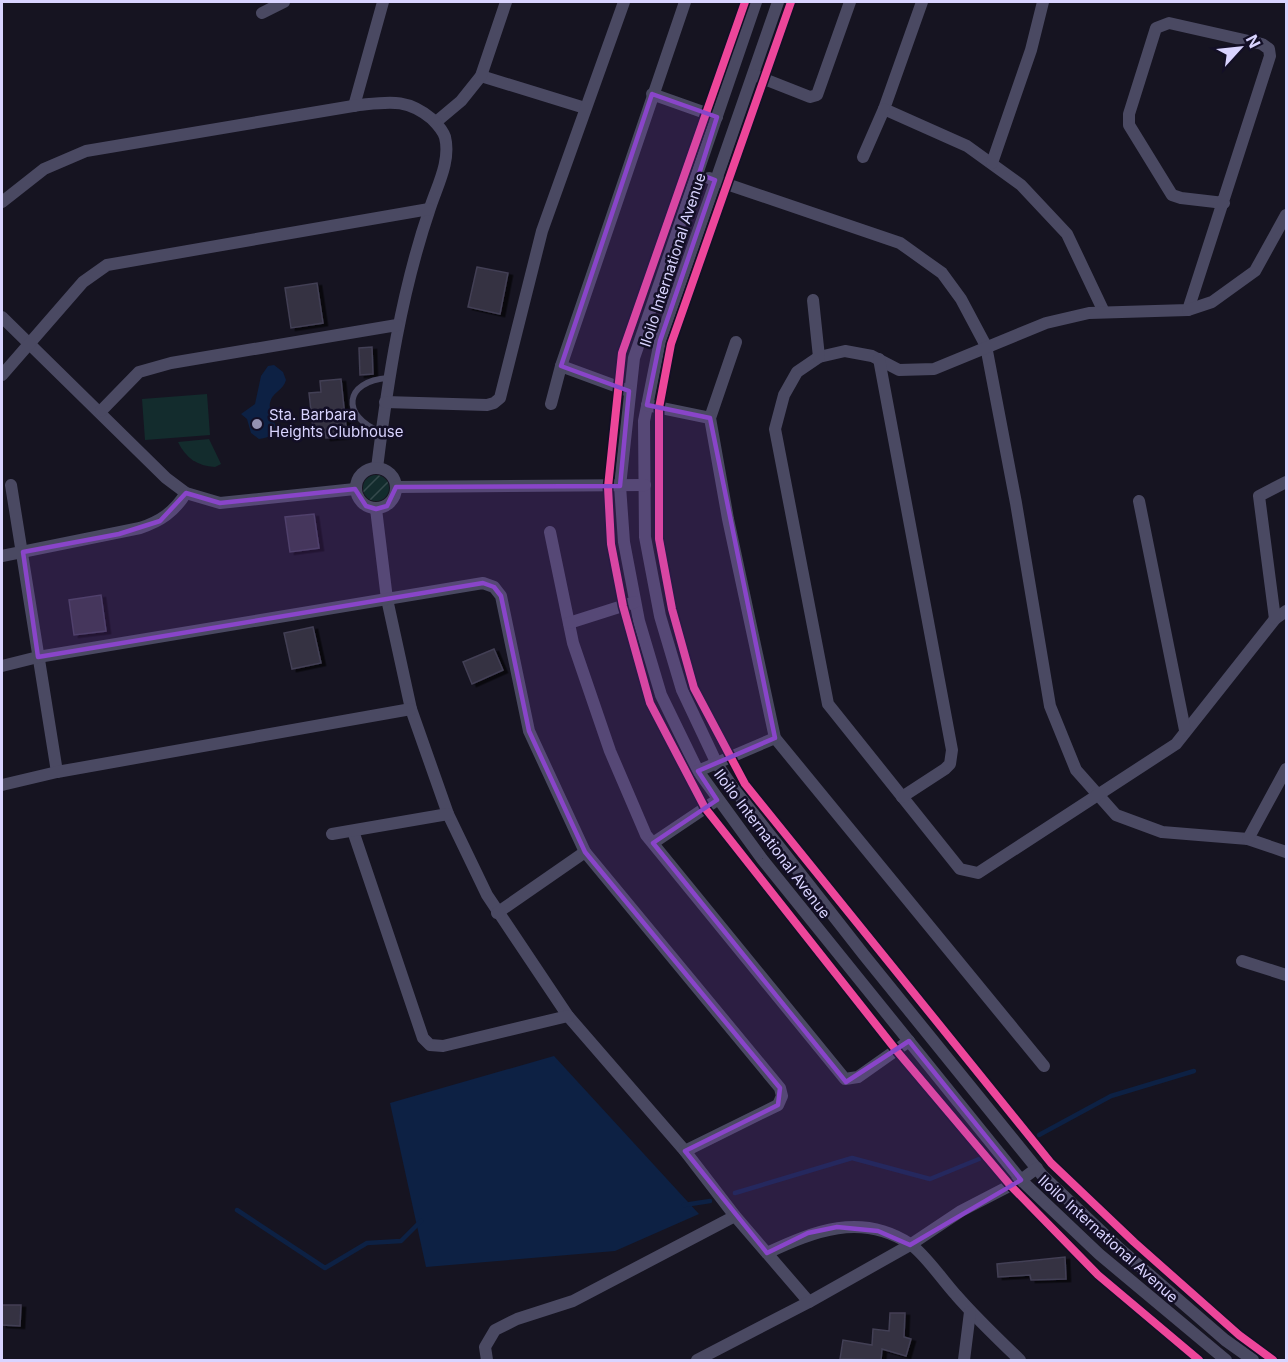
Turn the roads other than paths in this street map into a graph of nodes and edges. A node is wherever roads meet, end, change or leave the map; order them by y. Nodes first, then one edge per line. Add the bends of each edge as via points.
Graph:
1 (284, 2) edge
2 (383, 2) edge
3 (506, 2) edge
4 (624, 2) edge
5 (686, 2) edge
6 (756, 2) edge
7 (778, 2) edge
8 (850, 2) edge
9 (922, 2) edge
10 (1043, 2) edge
11 (262, 13) dead end
12 (754, 75) junction
13 (481, 76) junction
14 (652, 94) junction
15 (354, 106) junction
16 (585, 108) junction
17 (884, 109) junction
18 (717, 117) junction
19 (436, 122) junction
20 (863, 157) dead end
21 (992, 163) junction
22 (699, 174) junction
23 (715, 180) junction
24 (2, 202) edge
25 (1224, 203) junction
26 (429, 209) junction
27 (1287, 215) edge
28 (813, 300) dead end
29 (1188, 310) junction
30 (1104, 312) junction
31 (2, 317) edge
32 (397, 325) junction
33 (736, 342) dead end
34 (28, 343) junction
35 (986, 346) junction
36 (819, 357) junction
37 (879, 360) junction
38 (561, 366) junction
39 (2, 375) edge
40 (388, 378) junction
41 (629, 391) junction
42 (384, 402) junction
43 (551, 404) dead end
44 (647, 405) junction
45 (100, 411) junction
46 (710, 418) junction
47 (381, 432) junction
48 (377, 468) junction
49 (1287, 482) edge
50 (11, 484) dead end
51 (645, 485) junction
52 (620, 486) junction
53 (396, 487) junction
54 (355, 489) junction
55 (186, 493) junction
56 (1139, 501) dead end
57 (376, 509) junction
58 (550, 532) dead end
59 (23, 552) junction
60 (2, 556) edge
61 (387, 599) junction
62 (636, 602) junction
63 (1287, 611) edge
64 (1275, 619) junction
65 (569, 623) junction
66 (38, 657) junction
67 (2, 666) edge
68 (411, 709) junction
69 (1185, 730) junction
70 (775, 738) junction
71 (717, 764) junction
72 (1287, 769) edge
73 (698, 771) junction
74 (57, 772) junction
75 (2, 784) edge
76 (1097, 795) junction
77 (902, 797) junction
78 (717, 800) junction
79 (448, 814) junction
80 (353, 831) junction
81 (332, 834) dead end
82 (1248, 839) junction
83 (653, 843) junction
84 (585, 852) junction
85 (1287, 852) edge
86 (497, 913) junction
87 (1242, 961) dead end
88 (1287, 975) edge
89 (568, 1016) junction
90 (909, 1041) junction
91 (1044, 1066) dead end
92 (685, 1151) junction
93 (1037, 1168) junction
94 (1021, 1180) junction
95 (735, 1216) junction
96 (910, 1245) junction
97 (767, 1253) junction
98 (809, 1302) junction
99 (970, 1312) junction
100 (487, 1360) edge
101 (696, 1360) edge
102 (964, 1360) edge
103 (1020, 1360) edge
104 (1226, 1360) edge
105 (1253, 1360) edge

1 - 11 street
2 - 15 street
3 - 13 street
4 - 16 street
5 - 14 street
6 - 18 street, Iloilo International Avenue
7 - 12 street, Iloilo International Avenue
8 - 12 street via 817,95 810,97
9 - 17 street
10 - 21 street via 1031,50
12 - 23 street, Iloilo International Avenue
13 - 16 street
13 - 19 street via 461,101
14 - 18 street
14 - 38 street
15 - 19 street via 389,102 417,106
15 - 24 street via 86,151 44,169
16 - 42 street via 542,231 500,398 487,405
17 - 20 street
17 - 21 street via 967,146
18 - 22 street, Iloilo International Avenue
19 - 26 street via 445,137 444,169
21 - 30 street via 1021,185 1067,234
22 - 23 street
22 - 41 street, Iloilo International Avenue via 634,358
23 - 35 street via 900,243 942,273
23 - 44 street, Iloilo International Avenue via 660,341
25 - 25 street via 1269,49 1262,44 1169,23 1161,25 1156,28 1129,114 1130,125 1172,195
25 - 29 street
26 - 32 street
26 - 34 street via 108,265 83,282
27 - 29 street via 1255,271 1212,302
28 - 36 street
29 - 30 street
30 - 35 street via 1046,323
31 - 34 street
32 - 40 street
32 - 45 street via 171,363 140,372
33 - 46 street
34 - 39 street
34 - 45 street
35 - 37 street via 934,369 899,370
35 - 76 street via 1050,706 1076,770
36 - 37 street via 845,351
36 - 77 street via 797,372 784,395 775,429 828,704
37 - 77 street via 952,750 945,770
38 - 41 street
38 - 43 street
40 - 42 street
40 - 47 lane via 366,383 353,400 353,410 361,423
41 - 52 street, Iloilo International Avenue
42 - 47 street
44 - 46 street
44 - 51 street, Iloilo International Avenue
45 - 55 street
46 - 70 street
47 - 48 street
48 - 53 street via 393,478
48 - 54 street via 366,470
49 - 64 street via 1259,496
50 - 59 street
51 - 52 street
51 - 71 street, Iloilo International Avenue via 645,537 660,616 682,690
52 - 53 street
52 - 62 street, Iloilo International Avenue via 624,543
53 - 57 street via 387,506
54 - 55 street via 220,503
54 - 57 street via 358,499
55 - 59 street via 159,521 119,534
56 - 69 street
57 - 61 street
58 - 65 street
59 - 60 street
59 - 66 street
61 - 66 street
61 - 68 street
61 - 84 street via 483,583 494,587 501,596 529,731
62 - 65 street
62 - 73 street, Iloilo International Avenue via 661,695
63 - 64 street
64 - 69 street
65 - 83 street via 610,750
66 - 67 street
66 - 74 street
68 - 74 street
68 - 79 street
69 - 76 street via 1176,744
70 - 71 street
70 - 91 street
71 - 73 street
71 - 93 street, Iloilo International Avenue via 783,854
72 - 82 street
73 - 78 street, Iloilo International Avenue
74 - 75 street
76 - 77 street via 978,873 960,869
76 - 82 street via 1116,815 1162,832
78 - 83 street
78 - 90 street, Iloilo International Avenue
79 - 80 street
79 - 86 street
80 - 81 street
80 - 89 street via 423,1038 430,1045 443,1046
82 - 85 street
83 - 90 street via 844,1079 858,1077
84 - 86 street
84 - 92 street via 780,1088 778,1105
86 - 89 street
87 - 88 street
89 - 92 street
90 - 94 street, Iloilo International Avenue
92 - 95 street
93 - 94 street
93 - 105 street, Iloilo International Avenue via 1120,1249
94 - 96 street via 961,1211
94 - 104 street, Iloilo International Avenue via 1099,1254
95 - 97 street
95 - 100 street via 573,1301 495,1330 484,1347
96 - 97 street via 878,1231 837,1227 808,1233
96 - 98 street
96 - 99 street
97 - 98 street
98 - 101 street
99 - 102 street
99 - 103 street

